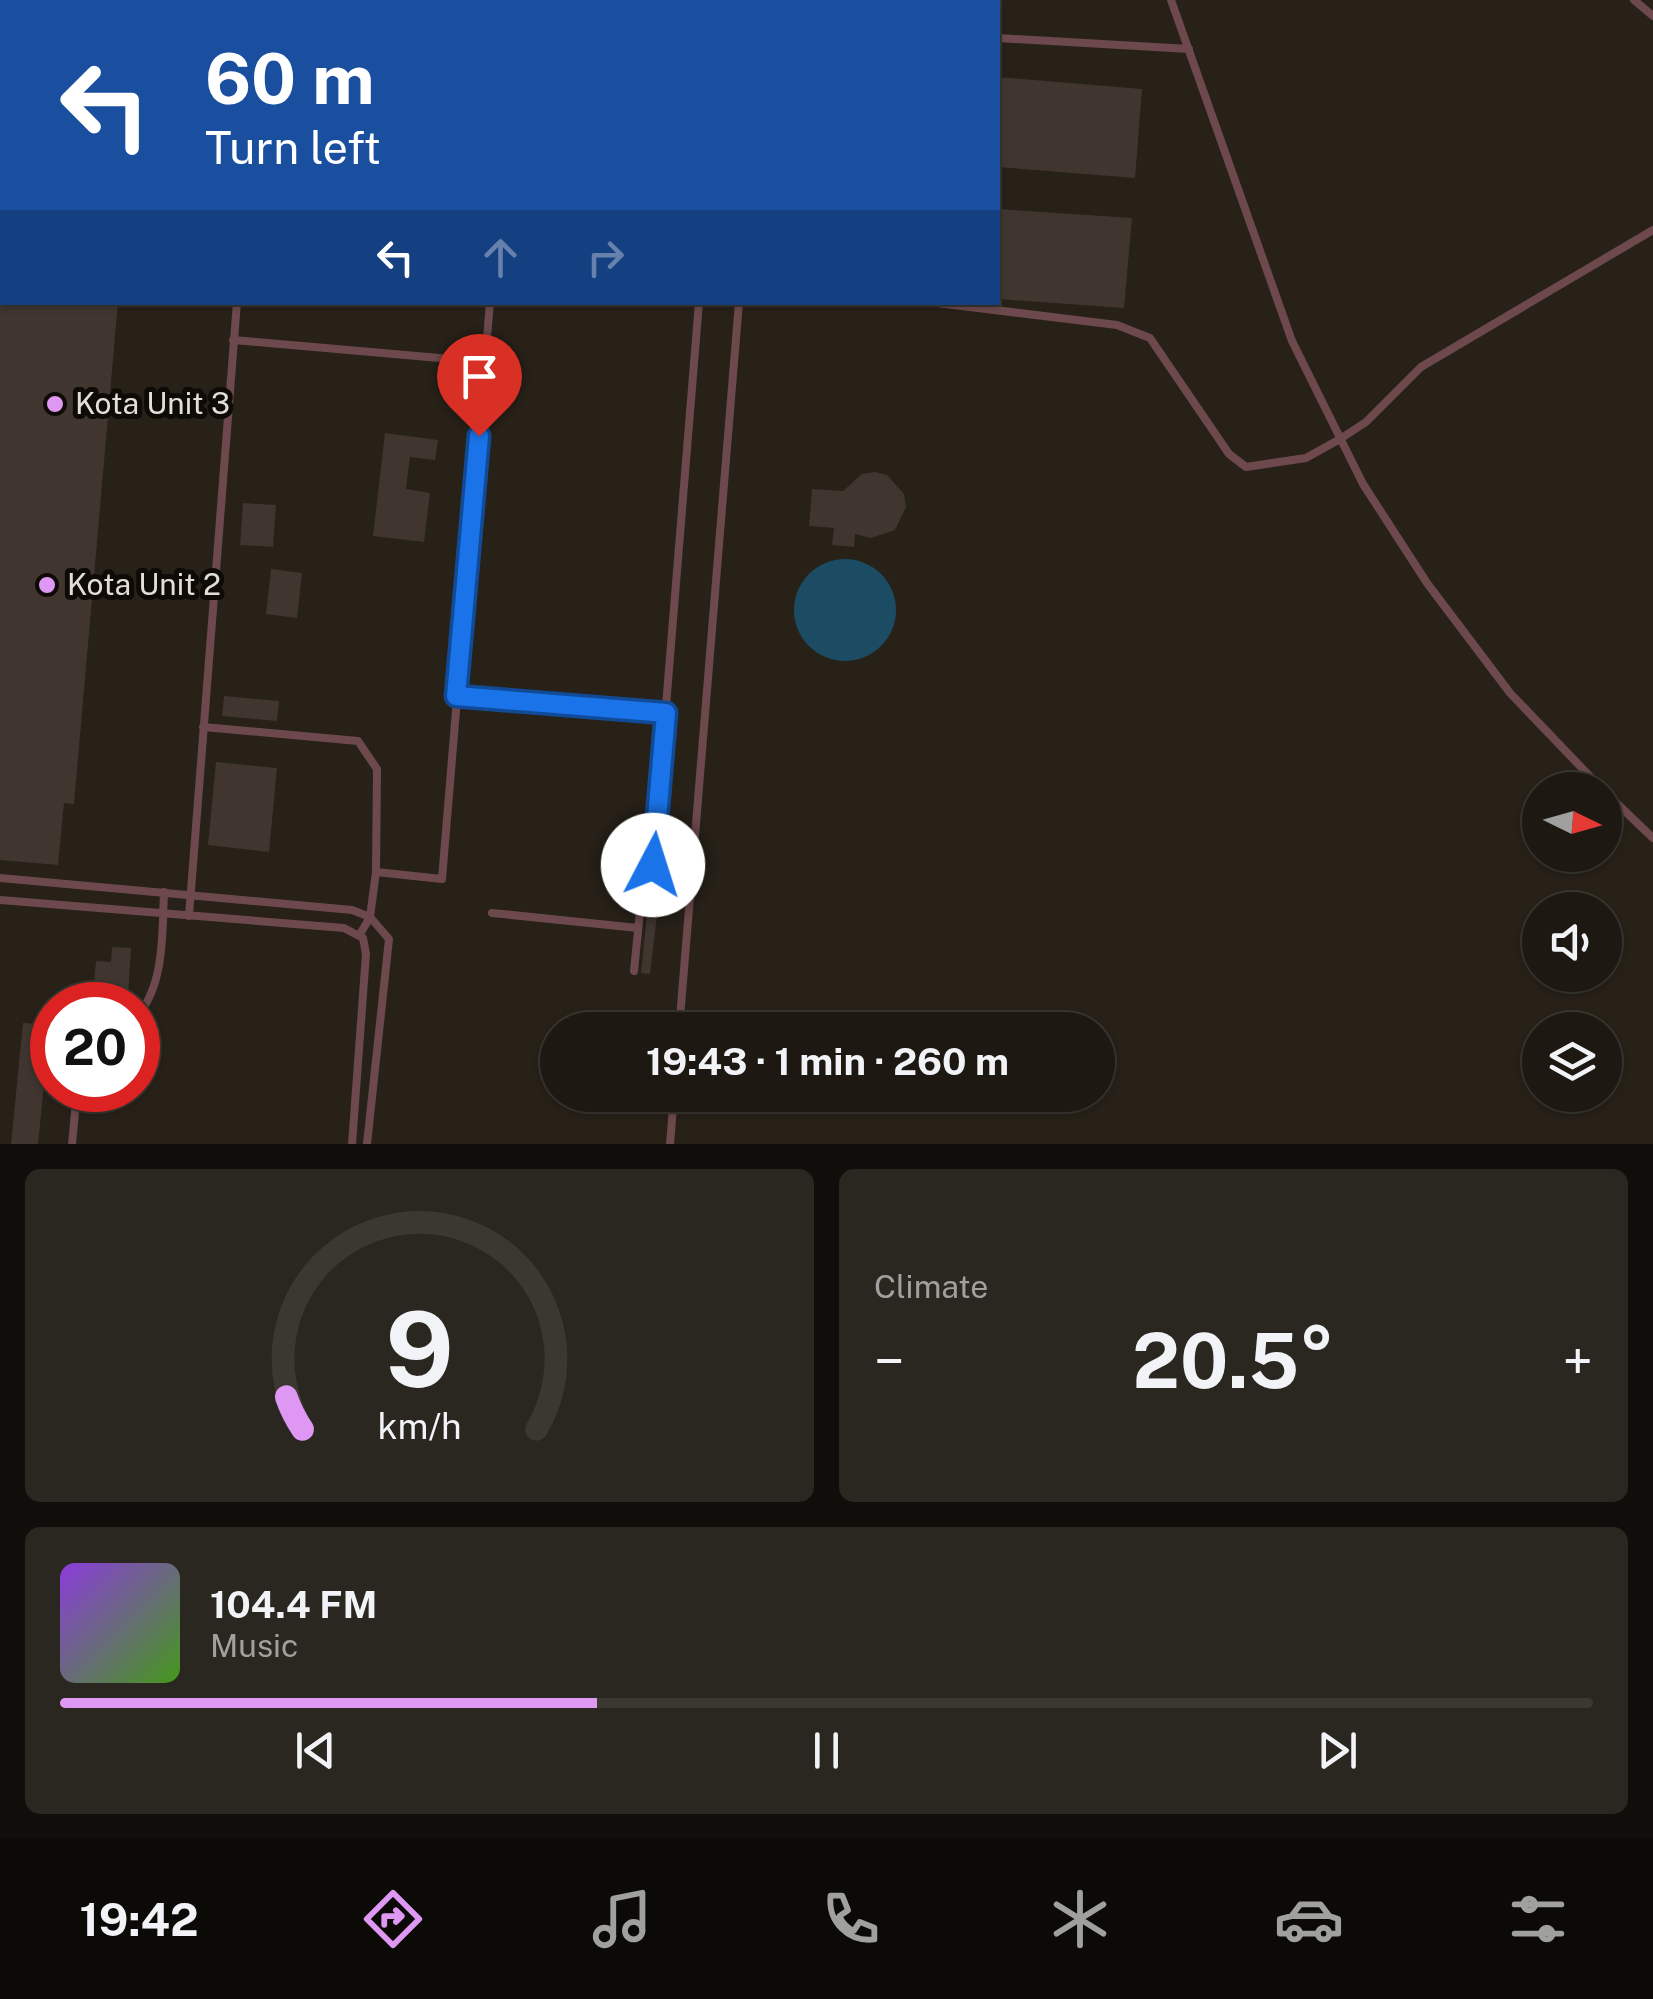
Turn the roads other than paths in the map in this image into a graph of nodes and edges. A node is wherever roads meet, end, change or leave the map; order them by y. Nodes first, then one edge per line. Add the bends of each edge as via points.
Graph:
1 (1171, 0) edge
2 (1634, 0) edge
3 (1653, 16) edge
4 (1000, 38) edge
5 (1188, 49) junction
6 (1653, 230) edge
7 (236, 305) edge
8 (490, 305) edge
9 (699, 305) edge
10 (739, 305) edge
11 (954, 305) edge
12 (234, 340) junction
13 (485, 362) junction
14 (1340, 439) junction
15 (456, 696) junction
16 (666, 713) junction
17 (203, 728) junction
18 (1586, 772) edge
19 (1622, 808) edge
20 (1653, 838) edge
21 (376, 872) junction
22 (0, 878) edge
23 (164, 892) junction
24 (190, 894) junction
25 (0, 900) edge
26 (492, 913) dead end
27 (163, 914) junction
28 (189, 916) junction
29 (370, 917) junction
30 (638, 928) junction
31 (359, 936) junction
32 (634, 971) dead end
33 (155, 982) edge
34 (680, 1012) edge
35 (75, 1112) edge
36 (673, 1112) edge
37 (72, 1144) edge
38 (352, 1144) edge
39 (367, 1144) edge
40 (670, 1144) edge

1 - 5 lane
2 - 3 lane
4 - 5 lane
5 - 14 lane via 1292,341
6 - 14 lane via 1421,367
7 - 12 lane
8 - 13 lane
9 - 16 lane
10 - 34 lane
11 - 14 lane via 1117,325 1150,338 1228,454 1246,467 1306,458
12 - 13 lane
12 - 17 lane
13 - 15 lane
14 - 18 lane via 1426,583 1510,693
15 - 16 lane
15 - 21 lane via 442,878
16 - 30 lane via 653,865 644,871
17 - 21 lane via 358,742 376,769
17 - 24 lane
19 - 20 lane
21 - 29 lane
22 - 23 lane
23 - 24 lane
23 - 27 lane
24 - 28 lane
24 - 29 lane
25 - 27 lane
26 - 30 lane
27 - 28 lane
27 - 33 lane
28 - 31 lane via 344,928
29 - 31 lane
29 - 39 lane via 388,939
30 - 32 lane
31 - 38 lane via 366,954
35 - 37 lane
36 - 40 lane

